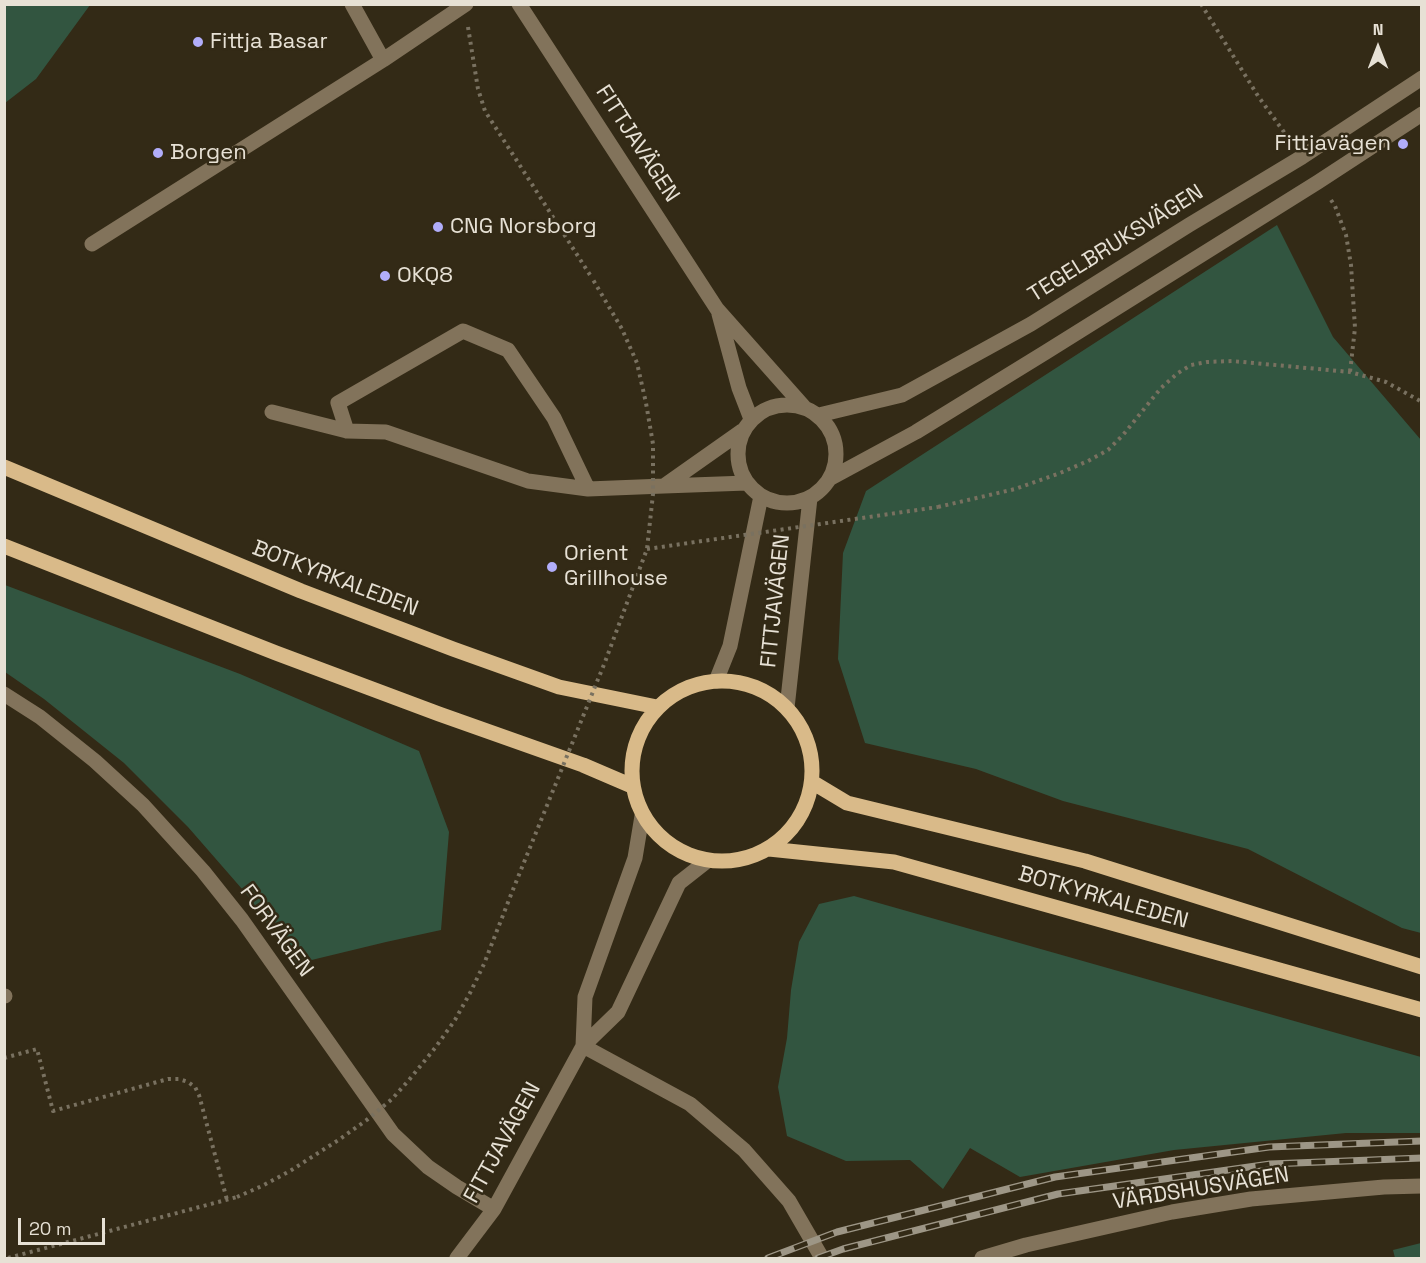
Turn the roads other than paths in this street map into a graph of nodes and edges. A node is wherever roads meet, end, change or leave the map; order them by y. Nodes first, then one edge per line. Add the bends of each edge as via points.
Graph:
1 (352, 4) edge
2 (519, 4) edge
3 (465, 5) edge
4 (383, 60) junction
5 (1422, 78) edge
6 (1422, 114) edge
7 (92, 244) dead end
8 (717, 309) junction
9 (804, 407) junction
10 (272, 412) dead end
11 (819, 416) junction
12 (747, 425) junction
13 (347, 431) junction
14 (4, 467) edge
15 (831, 478) junction
16 (747, 483) junction
17 (664, 486) junction
18 (588, 489) junction
19 (761, 496) junction
20 (810, 498) junction
21 (4, 546) edge
22 (716, 681) junction
23 (4, 693) edge
24 (657, 707) junction
25 (788, 708) junction
26 (812, 782) junction
27 (632, 786) junction
28 (642, 816) junction
29 (769, 849) junction
30 (707, 861) junction
31 (1422, 967) edge
32 (1422, 1010) edge
33 (583, 1046) junction
34 (1422, 1186) edge
35 (494, 1209) junction
36 (1028, 1252) edge
37 (457, 1258) edge
38 (822, 1258) edge
39 (982, 1258) edge

1 - 4 street
2 - 8 street, FITTJAVÄGEN
3 - 4 street
4 - 7 street
5 - 11 street, TEGELBRUKSVÄGEN via 1302,158 1030,324 902,395
6 - 15 street via 1046,352 916,432
8 - 9 street, FITTJAVÄGEN
8 - 12 street, FITTJAVÄGEN
9 - 11 street
9 - 12 street via 790,404 765,409
10 - 13 street
11 - 15 street via 830,428 836,444 837,461
12 - 16 street via 737,449 739,467
12 - 17 street
13 - 18 street via 386,432 528,481
13 - 18 street via 338,403 463,331 508,350 554,418
14 - 24 main road, BOTKYRKALEDEN via 301,591 453,649 559,687
15 - 20 street
16 - 17 street
16 - 19 street
17 - 18 street
19 - 20 street via 783,503
19 - 22 street, FITTJAVÄGEN via 730,646
20 - 25 street, FITTJAVÄGEN
21 - 27 main road
22 - 24 main road, BOTKYRKALEDEN via 685,688
22 - 25 main road, BOTKYRKALEDEN via 762,690
23 - 35 street, FORVÄGEN via 95,760 142,805 242,920 393,1134 428,1167
24 - 27 main road, BOTKYRKALEDEN via 639,733 631,764
25 - 26 main road, BOTKYRKALEDEN via 810,750
26 - 29 main road, BOTKYRKALEDEN via 792,831
26 - 31 main road, BOTKYRKALEDEN via 847,803 1084,861
27 - 28 main road, BOTKYRKALEDEN
28 - 30 main road, BOTKYRKALEDEN via 658,835
28 - 33 street, FITTJAVÄGEN via 635,858 585,997
29 - 30 main road, BOTKYRKALEDEN via 739,861
29 - 32 main road, BOTKYRKALEDEN via 894,862
30 - 33 street, FITTJAVÄGEN via 679,883 618,1012
33 - 35 street, FITTJAVÄGEN
33 - 38 street via 690,1104 744,1149 789,1201
34 - 36 street, VÄRDSHUSVÄGEN via 1251,1199 1172,1212
35 - 37 street, FITTJAVÄGEN
36 - 39 street, VÄRDSHUSVÄGEN

